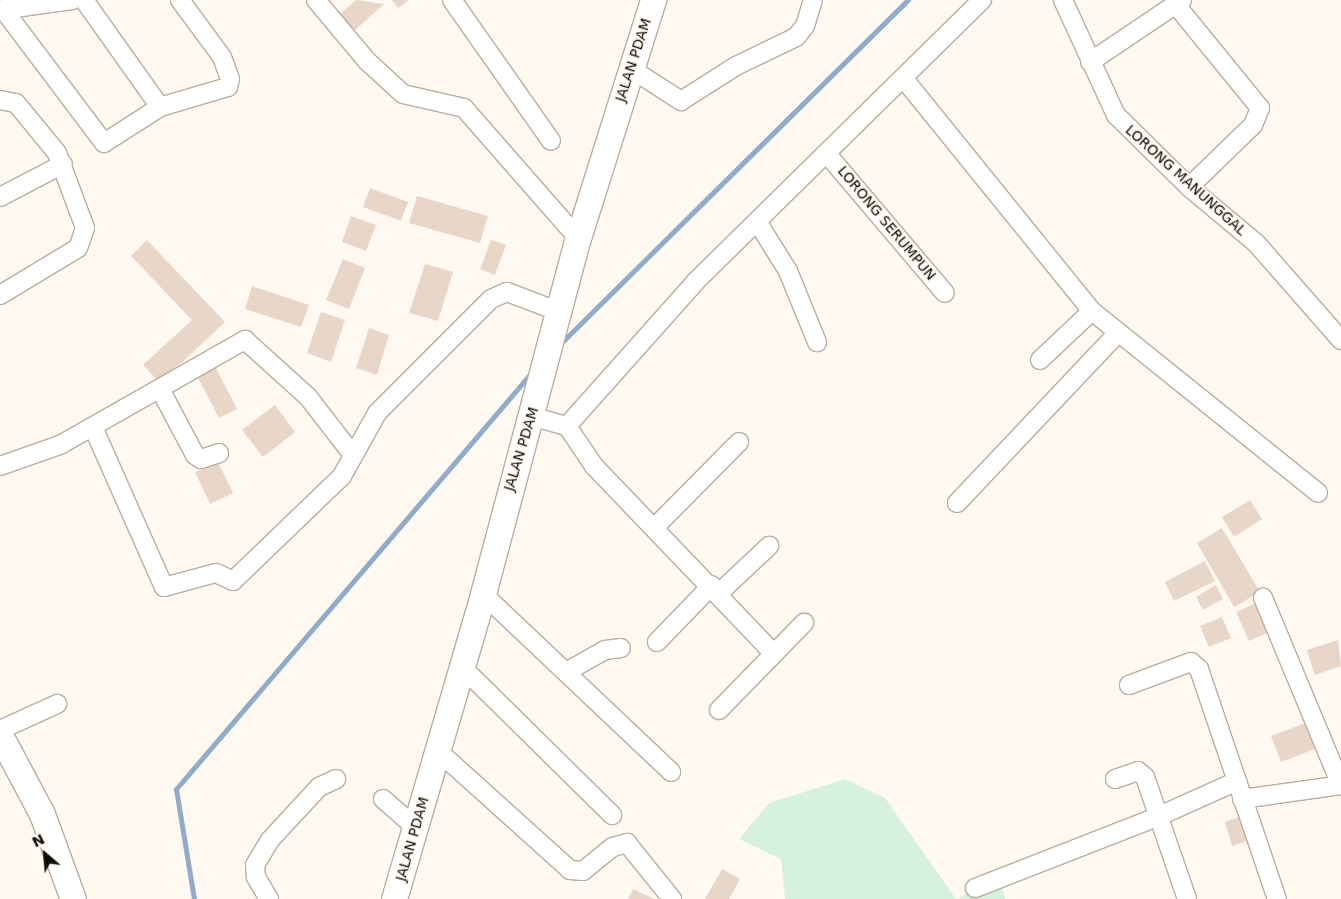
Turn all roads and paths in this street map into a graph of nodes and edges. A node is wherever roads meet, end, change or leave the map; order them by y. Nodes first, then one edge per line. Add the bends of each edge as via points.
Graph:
1 (72, 0) edge
2 (84, 0) edge
3 (180, 0) edge
4 (316, 0) edge
5 (452, 0) edge
6 (652, 0) edge
7 (813, 0) edge
8 (982, 0) edge
9 (1063, 0) edge
10 (1179, 3) edge
11 (2, 10) edge
12 (1090, 62) junction
13 (630, 68) junction
14 (904, 79) junction
15 (0, 100) edge
16 (160, 107) junction
17 (551, 141) dead end
18 (827, 154) junction
19 (63, 164) junction
20 (1189, 187) junction
21 (0, 197) edge
22 (758, 223) junction
23 (578, 238) junction
24 (946, 293) dead end
25 (0, 295) edge
26 (1092, 311) junction
27 (557, 321) junction
28 (1117, 334) junction
29 (1341, 340) edge
30 (817, 342) dead end
31 (1040, 360) dead end
32 (160, 389) junction
33 (531, 416) junction
34 (567, 426) junction
35 (93, 427) junction
36 (739, 442) dead end
37 (219, 453) dead end
38 (353, 455) junction
39 (0, 466) edge
40 (1318, 493) dead end
41 (957, 503) dead end
42 (654, 528) junction
43 (769, 546) dead end
44 (715, 589) junction
45 (483, 594) junction
46 (1263, 598) dead end
47 (804, 623) dead end
48 (657, 642) dead end
49 (621, 648) dead end
50 (774, 654) junction
51 (462, 667) junction
52 (566, 672) junction
53 (1129, 685) dead end
54 (57, 704) dead end
55 (719, 710) dead end
56 (0, 730) edge
57 (0, 735) edge
58 (438, 750) junction
59 (671, 772) dead end
60 (1115, 779) dead end
61 (336, 780) dead end
62 (1237, 780) junction
63 (383, 799) dead end
64 (1242, 799) junction
65 (612, 815) dead end
66 (1157, 817) junction
67 (415, 827) junction
68 (975, 888) dead end
69 (1272, 898) edge
70 (73, 899) edge
71 (269, 899) edge
72 (394, 899) edge
73 (672, 899) edge
74 (1187, 899) edge

1 - 11 street
2 - 16 street
3 - 16 street via 222,57 229,84 220,92
4 - 23 street via 367,60 404,94 464,108
5 - 17 street
6 - 13 street, JALAN PDAM
7 - 13 street via 805,26 796,37 736,66 681,101
8 - 14 street
9 - 12 street, LORONG MANUNGGAL
10 - 12 street
10 - 20 street via 1260,108 1252,124
11 - 16 street via 102,142
12 - 20 street, LORONG MANUNGGAL via 1116,115
13 - 23 street, JALAN PDAM
14 - 18 street
14 - 26 street
15 - 19 street via 16,103 33,120
18 - 22 street
18 - 24 street, LORONG SERUMPUN
19 - 21 street
19 - 25 street via 85,228 82,242
20 - 29 street, LORONG MANUNGGAL via 1256,244
22 - 30 street via 788,271
22 - 34 street via 696,281
23 - 27 street, JALAN PDAM
26 - 28 street
26 - 31 street
27 - 33 street, JALAN PDAM
27 - 38 street via 516,294 497,295 377,413
28 - 40 street
28 - 41 street
32 - 35 street
32 - 37 street via 195,455 201,459
32 - 38 street via 248,340 308,397
33 - 34 street
33 - 45 street, JALAN PDAM
34 - 42 street via 590,461
35 - 38 street via 165,588 216,573 233,581 342,476
35 - 39 street via 60,445
36 - 42 street
42 - 44 street
43 - 44 street
44 - 48 street
44 - 50 street
45 - 51 street, JALAN PDAM
45 - 52 street
46 - 64 street via 1341,785
47 - 50 street
49 - 52 street via 595,654
50 - 55 street
51 - 58 street, JALAN PDAM
51 - 65 street
52 - 59 street
53 - 62 street via 1186,664 1196,665
54 - 56 street
57 - 70 street via 47,825
58 - 67 street, JALAN PDAM
58 - 73 street via 570,870 583,871 623,842
60 - 66 street via 1141,772
61 - 71 street via 319,787 270,840 256,865 256,877
62 - 64 street
62 - 66 street
63 - 67 street
64 - 69 street
66 - 68 street
66 - 74 street
67 - 72 street, JALAN PDAM

